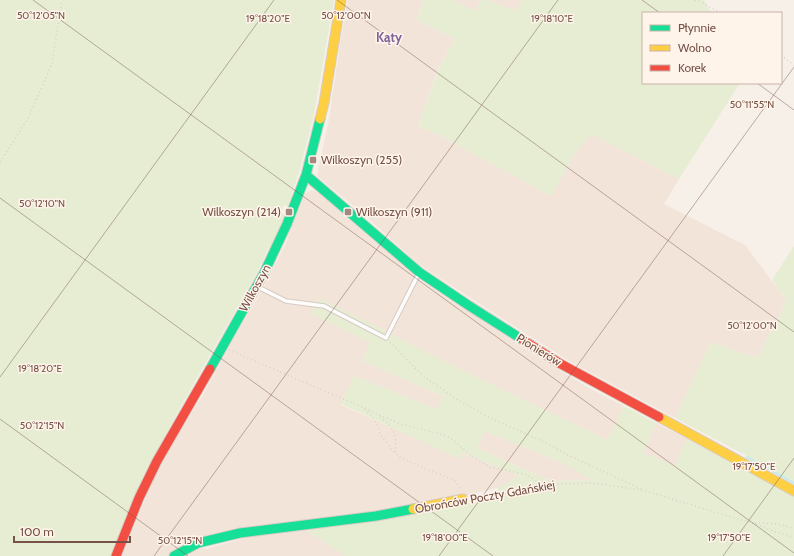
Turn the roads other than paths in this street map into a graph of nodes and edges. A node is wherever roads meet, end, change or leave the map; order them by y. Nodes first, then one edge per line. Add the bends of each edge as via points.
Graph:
1 (341, 0) edge
2 (306, 175) junction
3 (420, 272) junction
4 (256, 287) junction
5 (794, 491) edge
6 (463, 500) road end
7 (116, 556) edge
8 (174, 556) edge

1 - 2 street, Wilkoszyn via 320,121
2 - 3 street, Pionierów
2 - 4 street, Wilkoszyn via 280,242
3 - 4 lane via 386,338 324,306 286,301
3 - 5 street, Pionierów via 559,363
4 - 7 street, Wilkoszyn via 157,461
6 - 8 street, Obrońców Poczty Gdańskiej via 376,516 240,533 198,543

